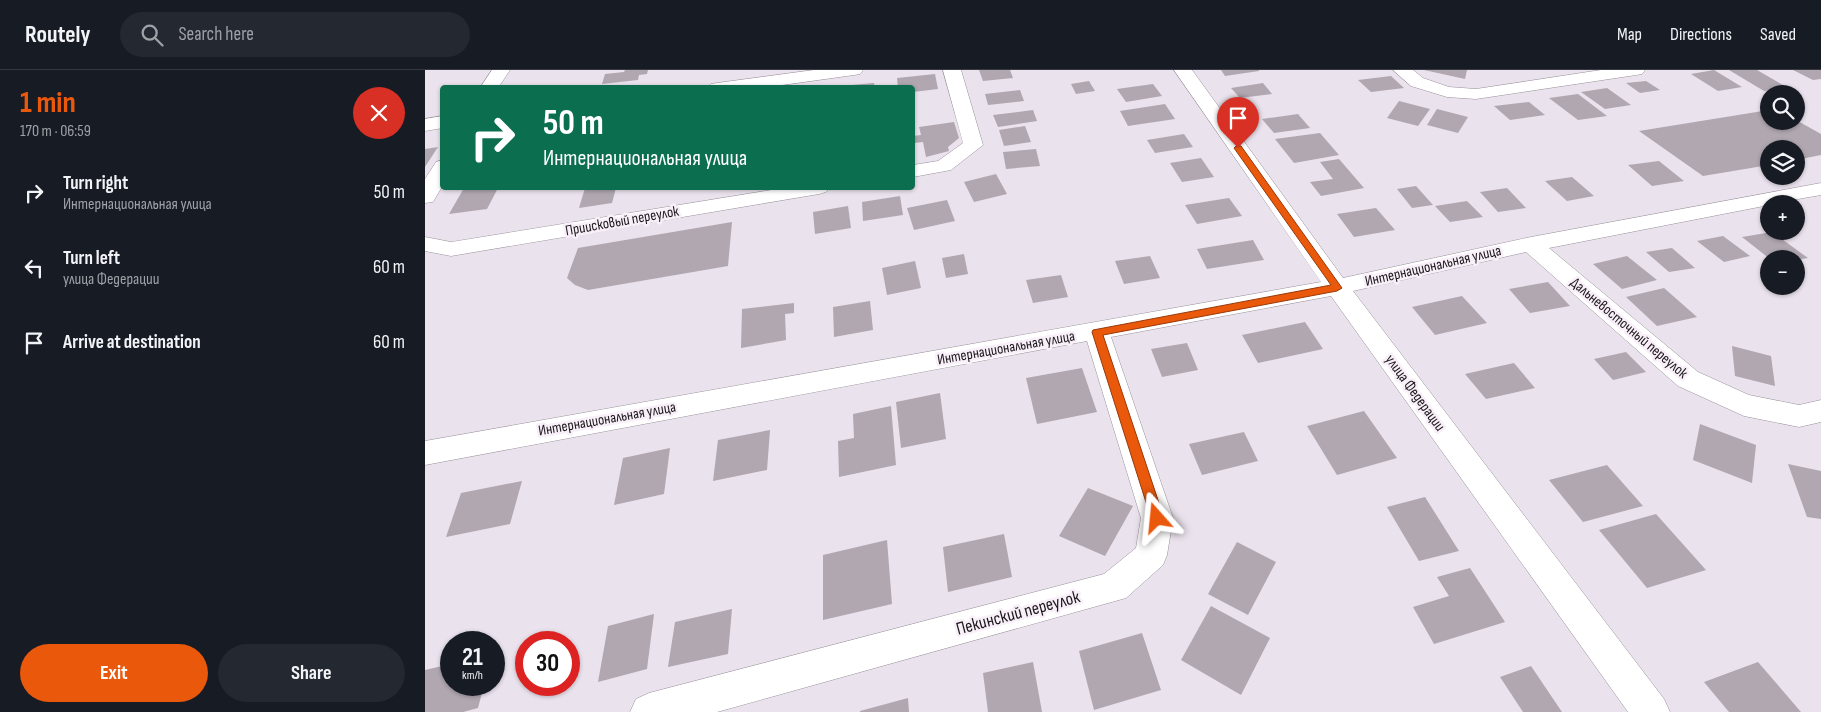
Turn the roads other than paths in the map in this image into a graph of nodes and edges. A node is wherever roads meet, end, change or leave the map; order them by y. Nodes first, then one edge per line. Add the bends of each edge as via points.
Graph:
1 (501, 70) edge
2 (854, 70) edge
3 (952, 70) edge
4 (1183, 70) edge
5 (1403, 70) edge
6 (1636, 70) edge
7 (491, 85) edge
8 (740, 85) edge
9 (440, 122) edge
10 (425, 125) edge
11 (440, 171) edge
12 (915, 171) edge
13 (1821, 189) edge
14 (807, 190) edge
15 (425, 198) edge
16 (425, 244) edge
17 (1531, 244) junction
18 (1337, 288) junction
19 (1097, 332) junction
20 (1821, 410) edge
21 (425, 453) edge
22 (649, 712) edge
23 (1651, 712) edge

1 - 7 street
2 - 8 street
3 - 12 street via 973,145 944,166
4 - 18 street, улица Федерации
5 - 6 street via 1417,82 1447,92 1476,94
9 - 10 street
11 - 15 street
13 - 17 street, Интернациональная улица
14 - 16 street, Приисковый переулок via 451,249
17 - 18 street, Интернациональная улица
17 - 20 street, Дальневосточный переулок via 1688,380 1745,405 1799,416
18 - 19 street, Интернациональная улица
18 - 23 street, улица Федерации
19 - 21 street, Интернациональная улица
19 - 22 street, Пекинский переулок via 1157,518 1151,555 1115,587

